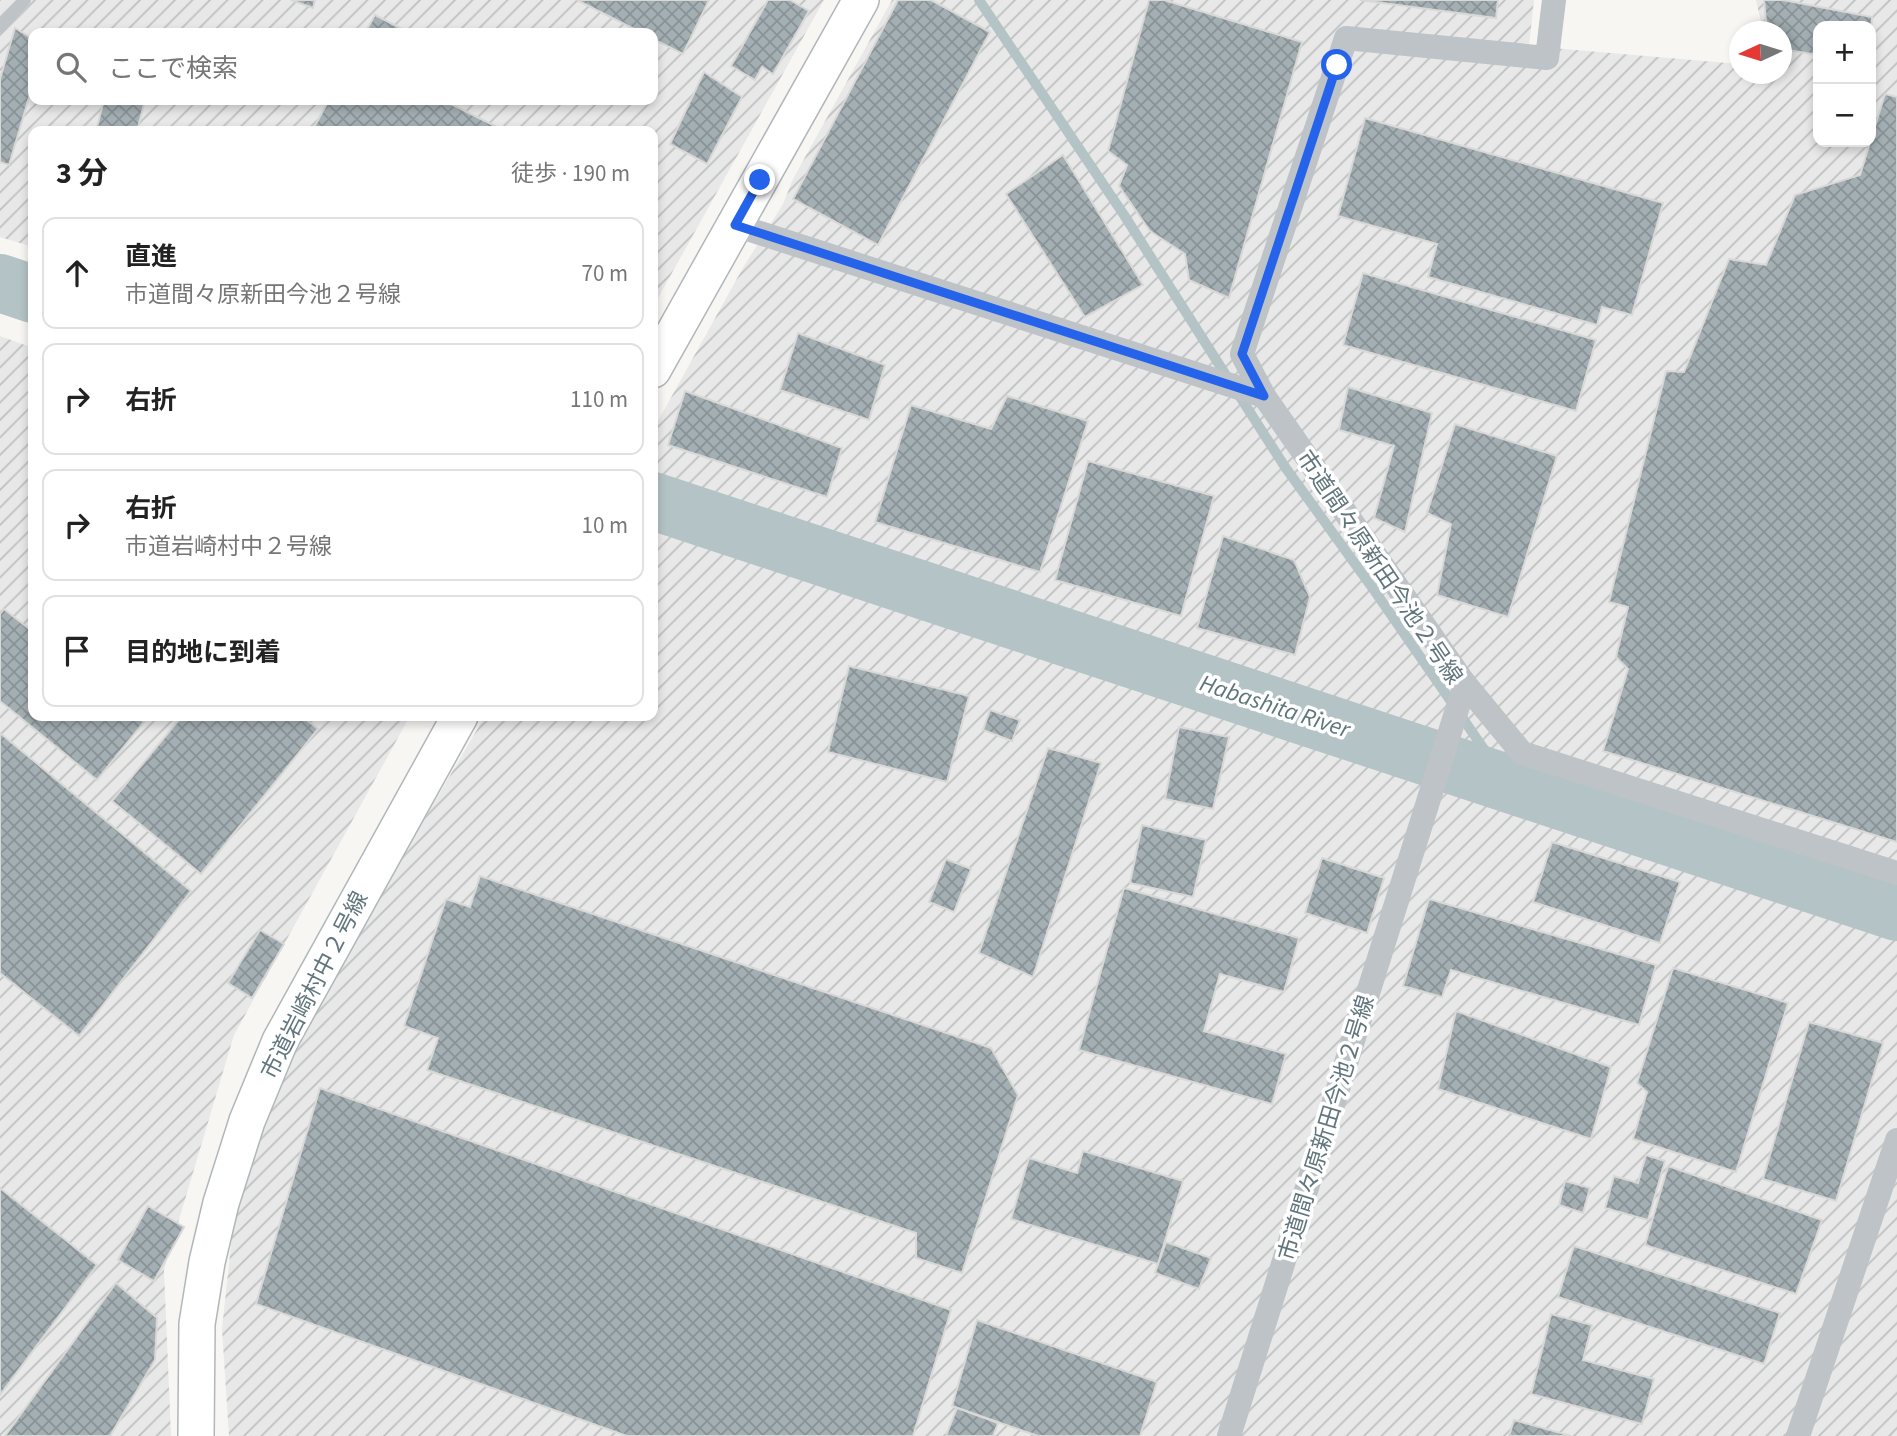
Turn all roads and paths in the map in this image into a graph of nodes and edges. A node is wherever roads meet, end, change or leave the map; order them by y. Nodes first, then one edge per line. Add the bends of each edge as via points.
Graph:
1 (25, 0) edge
2 (861, 0) edge
3 (1554, 0) edge
4 (0, 27) edge
5 (735, 225) junction
6 (658, 361) edge
7 (1264, 396) junction
8 (1465, 684) junction
9 (457, 721) edge
10 (1897, 873) edge
11 (1897, 1140) edge
12 (196, 1436) edge
13 (1229, 1436) edge
14 (1798, 1436) edge

1 - 4 lane
2 - 5 street
3 - 7 street, 市道間々原新田今池２号線 via 1547,58 1346,38 1242,354
5 - 6 street
5 - 7 street
7 - 8 street, 市道間々原新田今池２号線
8 - 10 street via 1522,753
8 - 13 street, 市道間々原新田今池２号線
9 - 12 street, 市道岩崎村中２号線 via 280,1041 247,1121 207,1262 197,1324
11 - 14 street

